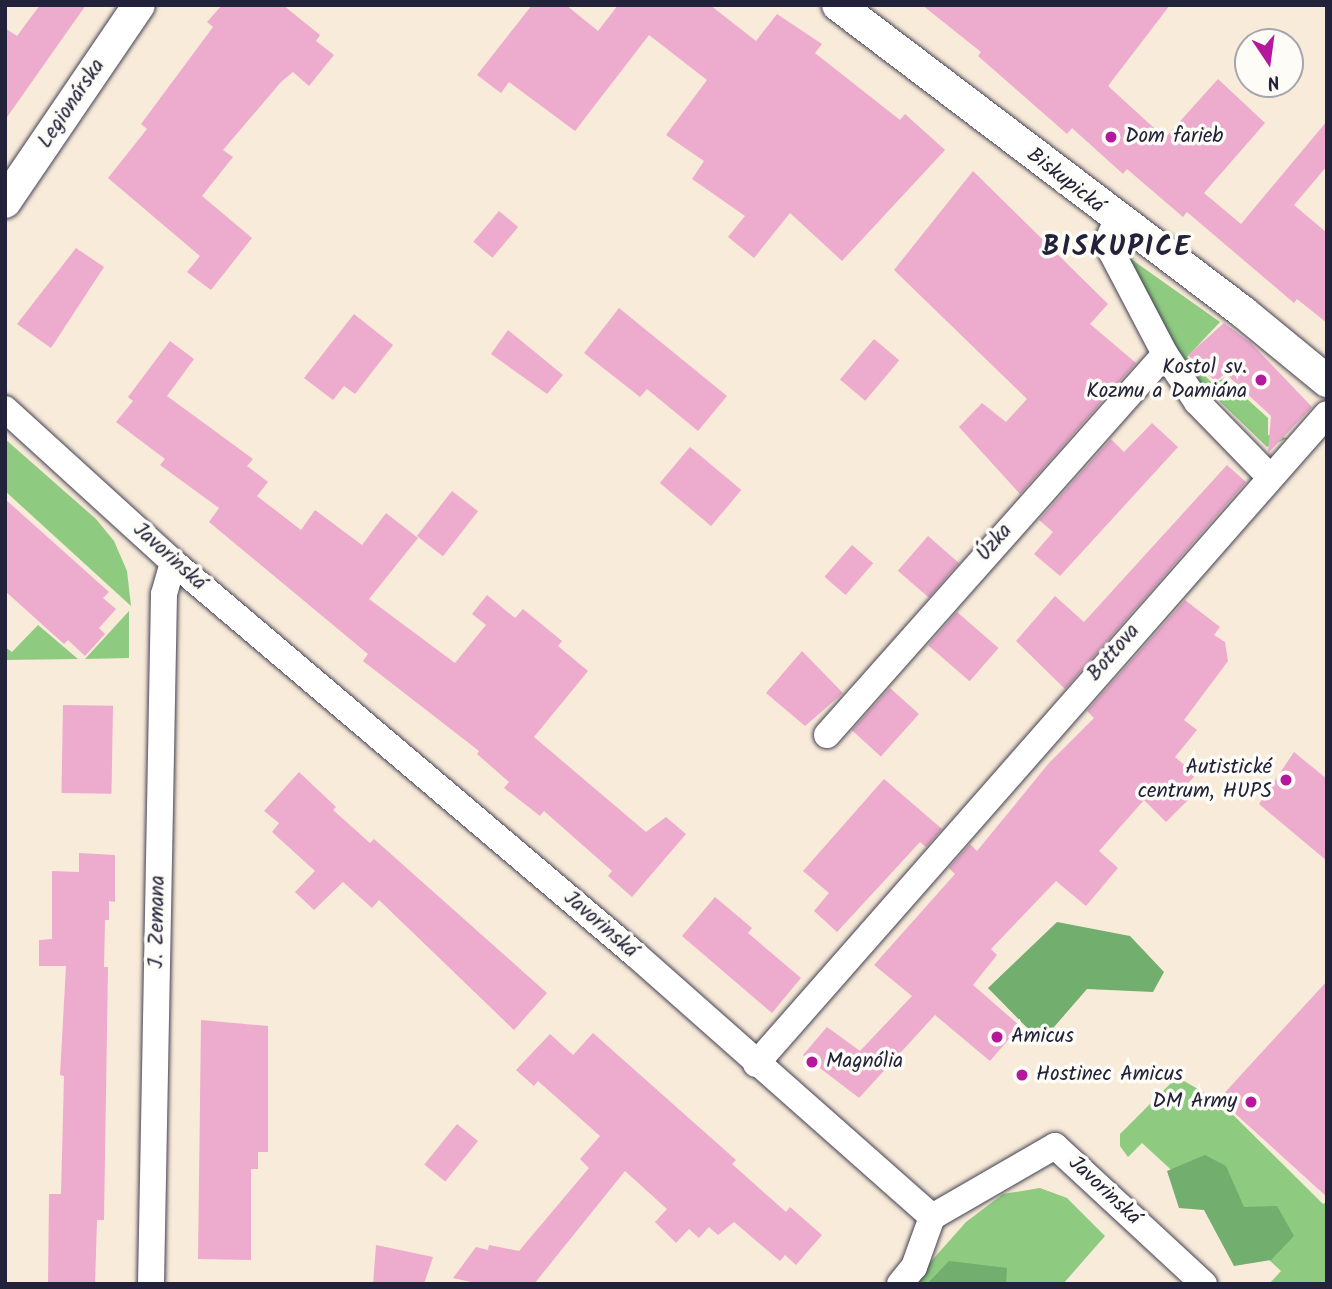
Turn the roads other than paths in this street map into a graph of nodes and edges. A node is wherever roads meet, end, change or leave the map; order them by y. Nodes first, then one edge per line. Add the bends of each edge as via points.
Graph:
1 (139, 5) edge
2 (838, 5) edge
3 (5, 202) edge
4 (1117, 220) junction
5 (1165, 354) junction
6 (1327, 381) edge
7 (5, 409) edge
8 (1327, 414) edge
9 (1269, 476) junction
10 (173, 562) junction
11 (827, 734) dead end
12 (756, 1064) junction
13 (932, 1217) junction
14 (151, 1284) edge
15 (900, 1284) edge
16 (1204, 1284) edge

1 - 3 street, Legionárska
2 - 4 street, Biskupická
4 - 5 street via 1109,238 1112,253
4 - 6 street, Biskupická via 1243,312
5 - 9 street via 1197,402
5 - 11 street, Úzka
7 - 10 street, Javorinská
8 - 9 street
9 - 12 street, Bottova
10 - 12 street, Javorinská via 636,955
10 - 14 street, J. Zemana via 164,594
12 - 13 street, Javorinská
13 - 15 street via 914,1267
13 - 16 street, Javorinská via 1055,1146

